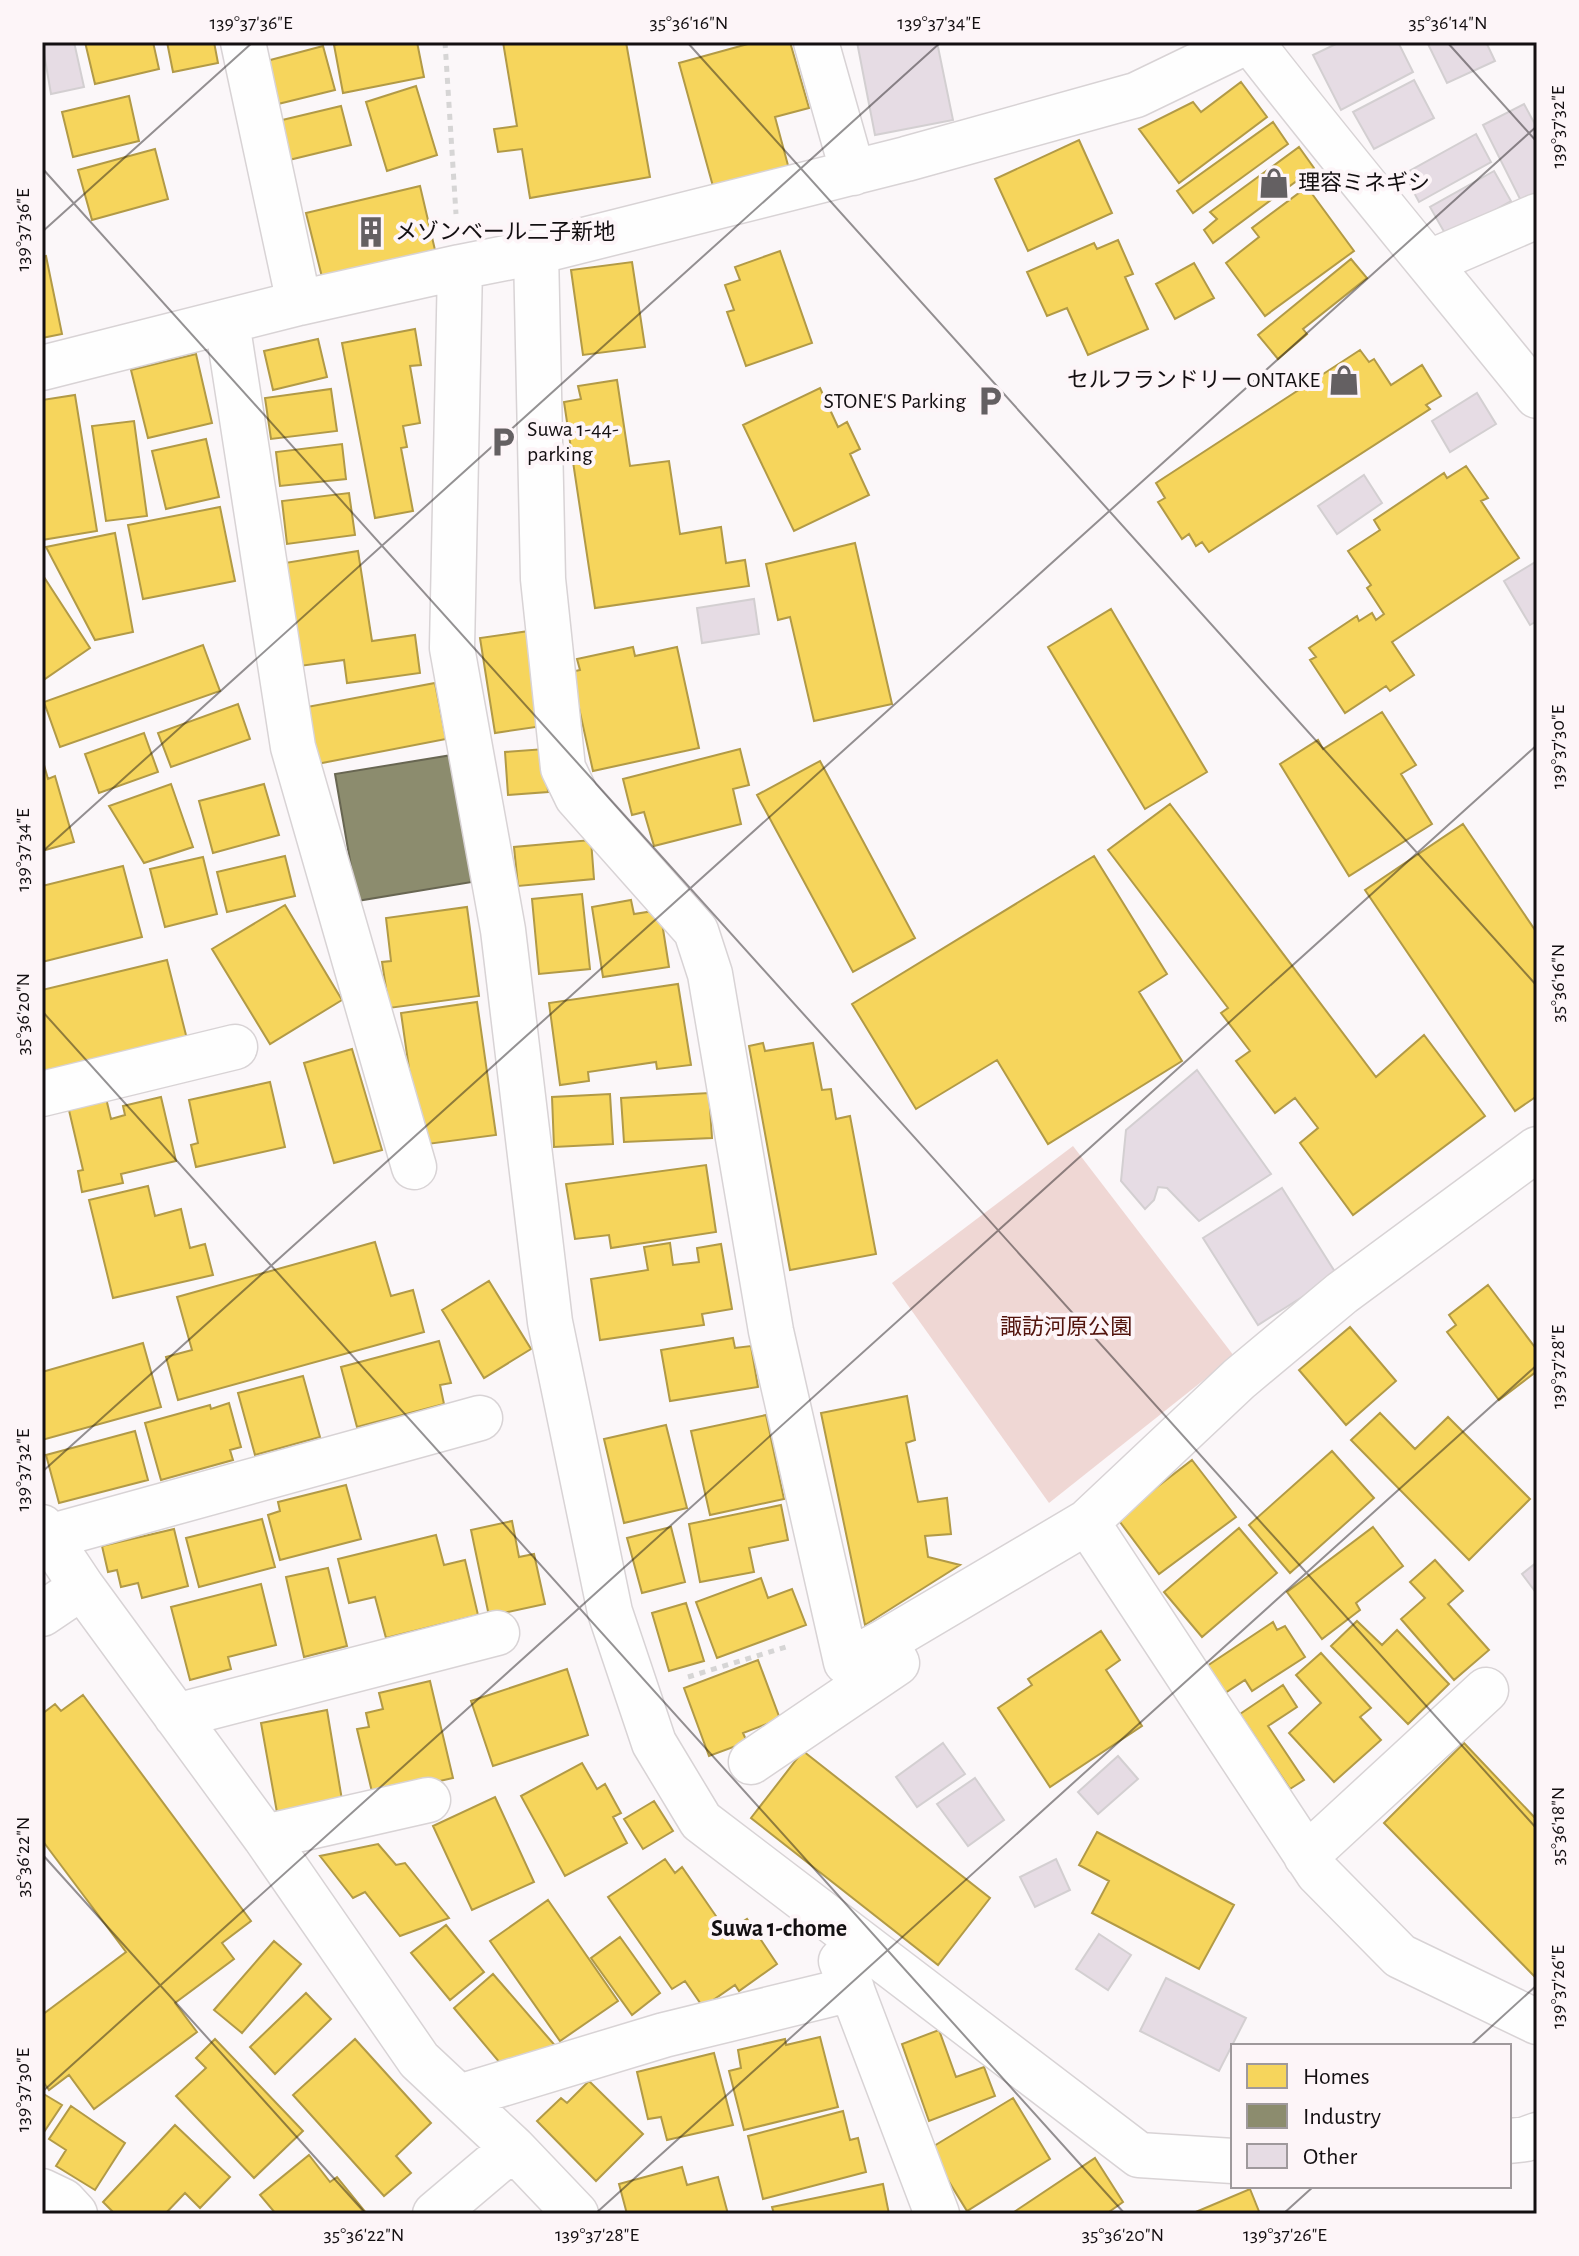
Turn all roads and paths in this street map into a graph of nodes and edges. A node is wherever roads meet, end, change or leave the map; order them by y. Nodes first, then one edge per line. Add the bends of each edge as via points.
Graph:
1 (243, 42) edge
2 (445, 42) edge
3 (816, 42) edge
4 (1248, 42) edge
5 (853, 173) junction
6 (1537, 216) edge
7 (536, 252) junction
8 (1430, 262) junction
9 (460, 267) junction
10 (299, 303) junction
11 (227, 322) junction
12 (42, 368) edge
13 (1537, 396) edge
14 (235, 1047) dead end
15 (42, 1094) edge
16 (1537, 1149) edge
17 (414, 1167) dead end
18 (480, 1418) dead end
19 (1087, 1522) junction
20 (45, 1532) edge
21 (82, 1587) junction
22 (42, 1614) edge
23 (839, 1630) junction
24 (497, 1633) dead end
25 (884, 1642) junction
26 (1486, 1690) dead end
27 (638, 1693) junction
28 (176, 1716) junction
29 (751, 1762) dead end
30 (428, 1800) dead end
31 (265, 1837) junction
32 (1306, 1856) junction
33 (826, 1917) junction
34 (852, 1989) junction
35 (1537, 2022) edge
36 (459, 2097) junction
37 (1537, 2135) edge
38 (1511, 2141) edge
39 (513, 2148) junction
40 (1231, 2161) edge
41 (42, 2191) edge
42 (75, 2214) edge
43 (435, 2214) edge
44 (576, 2214) edge
45 (937, 2214) edge

1 - 10 street
2 - 9 path
3 - 5 street
4 - 5 street via 1136,95
4 - 8 street
5 - 7 street
6 - 8 street
7 - 9 street
7 - 23 street via 543,579 563,768 577,797 696,931 710,974 771,1331
8 - 13 street
9 - 10 street
9 - 27 street via 452,648 503,930 550,1322 610,1612
10 - 11 street
11 - 12 street
11 - 17 street via 293,747
14 - 15 street
16 - 19 street via 1342,1293 1239,1379
18 - 20 street
19 - 25 street
19 - 32 street
20 - 21 street
21 - 22 street
21 - 28 street
23 - 25 street via 846,1662
23 - 27 path
24 - 28 street
25 - 29 street via 897,1663
26 - 32 street
27 - 33 street via 654,1743 701,1821
28 - 31 street
30 - 31 street
31 - 36 street via 419,2060
32 - 35 street via 1400,1956
33 - 34 street
33 - 40 street via 1139,2155
34 - 36 street via 664,2035
34 - 45 street
36 - 39 street
37 - 38 street
39 - 43 street
39 - 44 street
41 - 42 street

